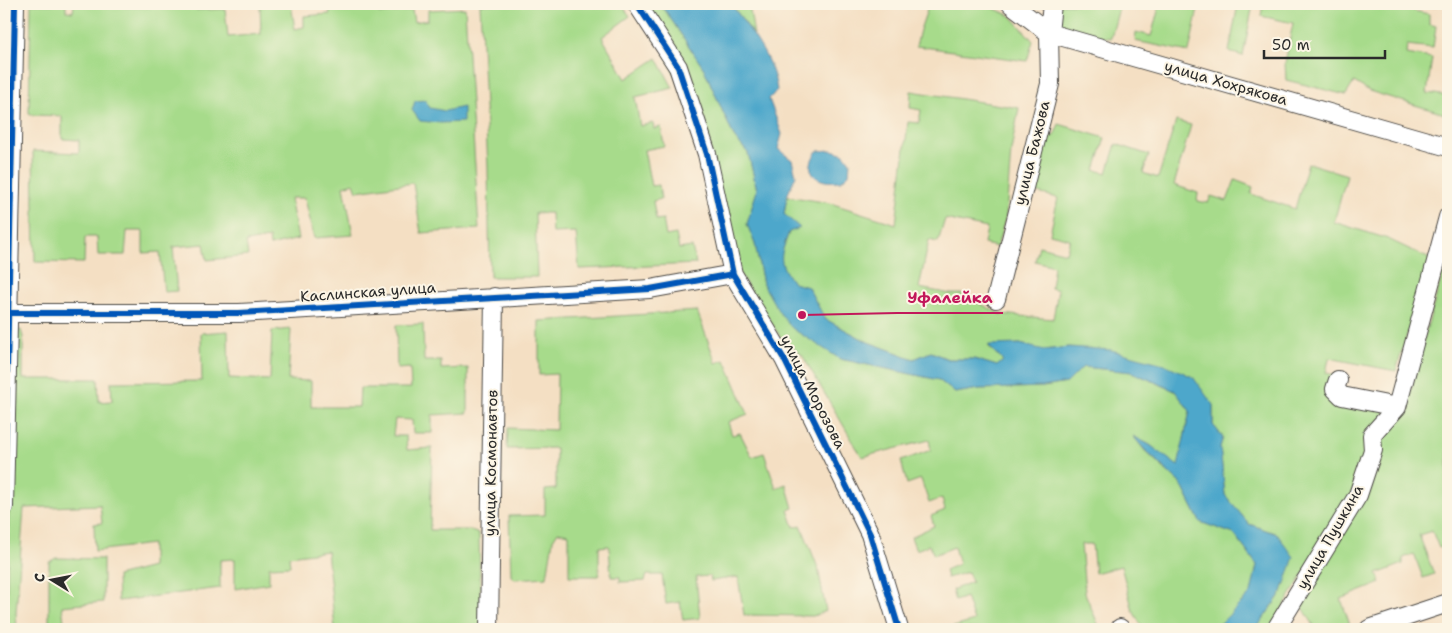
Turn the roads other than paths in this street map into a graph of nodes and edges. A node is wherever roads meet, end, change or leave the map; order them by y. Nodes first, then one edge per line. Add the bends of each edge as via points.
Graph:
1 (15, 4) edge
2 (637, 4) edge
3 (1011, 4) edge
4 (1052, 4) edge
5 (1049, 33) junction
6 (1448, 147) edge
7 (1448, 217) edge
8 (733, 274) junction
9 (494, 297) junction
10 (996, 299) dead end
11 (7, 312) edge
12 (1338, 380) dead end
13 (1398, 407) junction
14 (4, 507) edge
15 (1448, 603) edge
16 (489, 629) edge
17 (899, 629) edge
18 (1276, 629) edge
19 (1369, 629) edge

1 - 11 street
2 - 8 street, улица Морозова via 678,68 707,154
3 - 5 street, улица Хохрякова
4 - 5 street, улица Бажова
5 - 6 street, улица Хохрякова
5 - 10 street, улица Бажова via 1050,84
7 - 13 street, улица Пушкина
8 - 9 street, Каслинская улица via 650,289
8 - 17 street, улица Морозова via 784,359 870,534
9 - 11 street, Каслинская улица via 240,313
9 - 16 street, улица Космонавтов
11 - 14 street
12 - 13 street via 1335,390 1342,396
13 - 18 street, улица Пушкина via 1372,435 1373,450 1358,495
15 - 19 street

